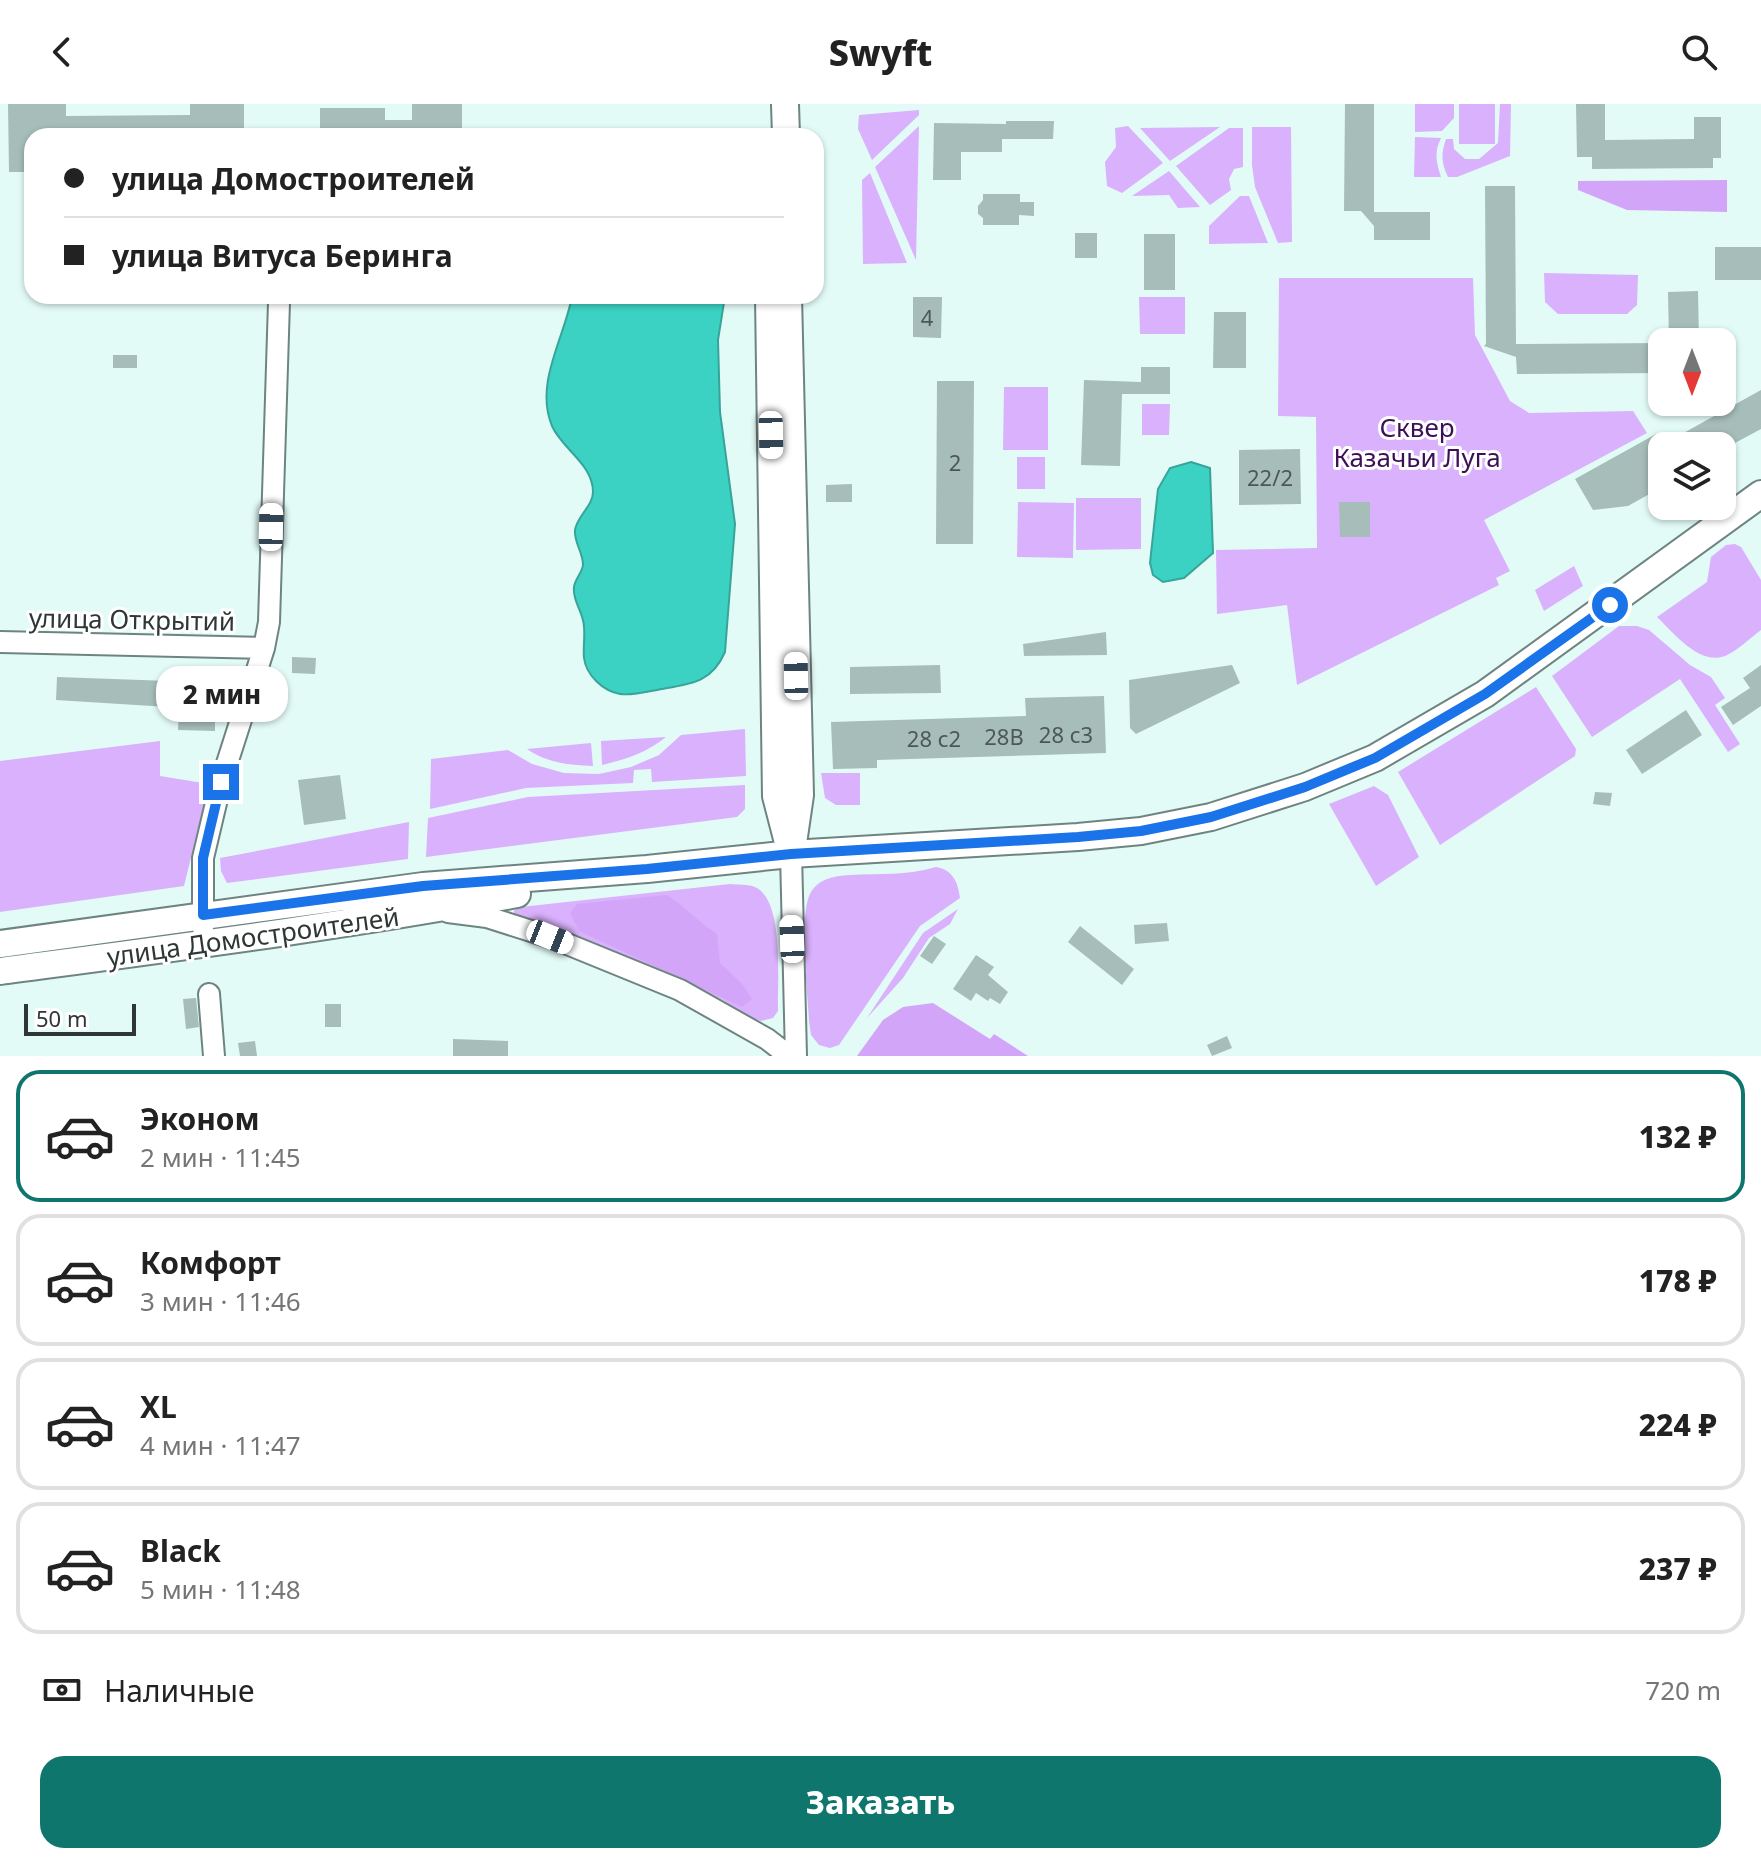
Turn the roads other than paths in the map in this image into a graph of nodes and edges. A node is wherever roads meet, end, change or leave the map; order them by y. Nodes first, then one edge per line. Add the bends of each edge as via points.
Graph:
1 (768, 104) edge
2 (785, 104) edge
3 (768, 128) edge
4 (786, 128) edge
5 (279, 304) edge
6 (769, 304) edge
7 (788, 304) edge
8 (1761, 494) edge
9 (0, 642) edge
10 (264, 648) junction
11 (791, 854) junction
12 (647, 869) junction
13 (428, 910) junction
14 (203, 915) junction
15 (0, 944) edge
16 (205, 944) junction
17 (0, 971) edge
18 (209, 994) dead end
19 (214, 1056) edge
20 (789, 1056) edge
21 (796, 1056) edge

1 - 3 main road
2 - 4 main road
5 - 10 street via 270,609
6 - 11 main road via 776,796
7 - 11 main road via 800,795
8 - 11 main road, улица Домостроителей via 1485,694 1375,758 1305,787 1211,817 1141,831
9 - 10 street, улица Открытий
10 - 14 street via 203,858
11 - 12 main road, улица Домостроителей
11 - 21 street
12 - 13 main road, улица Домостроителей
12 - 14 main road, улица Домостроителей via 423,886
13 - 16 main road, улица Домостроителей
13 - 20 street via 487,917 550,937 680,990
14 - 15 main road, улица Домостроителей
14 - 16 street
16 - 17 main road, улица Домостроителей
18 - 19 street

